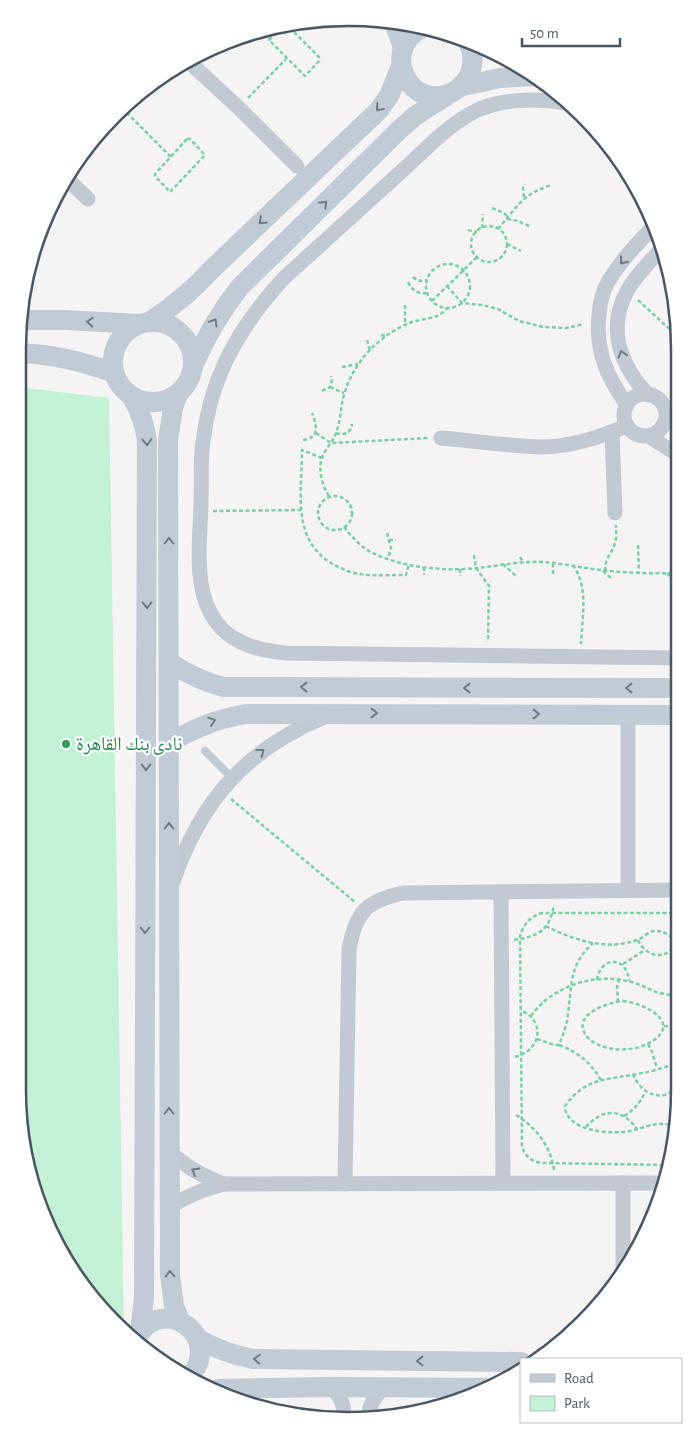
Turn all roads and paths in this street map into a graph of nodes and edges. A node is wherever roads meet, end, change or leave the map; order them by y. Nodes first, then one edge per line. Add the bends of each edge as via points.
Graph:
1 (396, 30) edge
2 (291, 31) edge
3 (414, 33) edge
4 (275, 35) edge
5 (472, 51) edge
6 (402, 57) junction
7 (286, 59) junction
8 (190, 67) edge
9 (522, 77) edge
10 (456, 90) junction
11 (556, 102) edge
12 (239, 108) junction
13 (128, 114) edge
14 (171, 157) junction
15 (297, 166) dead end
16 (72, 183) edge
17 (525, 184) dead end
18 (552, 185) dead end
19 (524, 198) junction
20 (88, 199) dead end
21 (492, 208) dead end
22 (483, 214) dead end
23 (507, 218) junction
24 (529, 226) dead end
25 (482, 228) junction
26 (498, 229) junction
27 (468, 230) dead end
28 (476, 232) junction
29 (649, 232) edge
30 (507, 244) junction
31 (521, 251) dead end
32 (657, 254) edge
33 (478, 257) junction
34 (463, 271) junction
35 (413, 277) dead end
36 (427, 280) junction
37 (408, 282) dead end
38 (447, 286) junction
39 (628, 291) junction
40 (427, 293) junction
41 (432, 301) junction
42 (462, 303) junction
43 (404, 305) dead end
44 (447, 308) junction
45 (28, 320) edge
46 (598, 322) junction
47 (144, 323) junction
48 (405, 325) junction
49 (670, 330) edge
50 (380, 335) dead end
51 (387, 336) junction
52 (367, 340) dead end
53 (370, 350) junction
54 (26, 353) edge
55 (358, 364) junction
56 (193, 366) junction
57 (342, 367) dead end
58 (114, 373) junction
59 (331, 376) dead end
60 (330, 387) junction
61 (322, 391) dead end
62 (179, 392) junction
63 (344, 393) junction
64 (648, 395) junction
65 (132, 397) junction
66 (627, 405) junction
67 (312, 413) dead end
68 (352, 424) dead end
69 (627, 426) junction
70 (671, 426) edge
71 (612, 432) junction
72 (316, 433) junction
73 (336, 433) junction
74 (648, 436) junction
75 (441, 438) joint
76 (303, 440) dead end
77 (331, 443) junction
78 (671, 450) edge
79 (322, 458) junction
80 (329, 496) junction
81 (302, 510) junction
82 (201, 511) junction
83 (615, 513) joint
84 (344, 527) junction
85 (387, 533) dead end
86 (389, 540) junction
87 (396, 540) dead end
88 (638, 545) dead end
89 (474, 555) dead end
90 (520, 557) dead end
91 (388, 559) junction
92 (523, 562) junction
93 (553, 563) junction
94 (409, 564) junction
95 (503, 564) junction
96 (573, 565) junction
97 (424, 567) junction
98 (476, 568) junction
99 (460, 569) junction
100 (604, 571) junction
101 (639, 572) junction
102 (668, 573) joint
103 (553, 574) dead end
104 (424, 575) dead end
105 (460, 576) dead end
106 (517, 577) dead end
107 (671, 577) edge
108 (611, 578) dead end
109 (488, 656) junction
110 (580, 657) junction
111 (671, 658) edge
112 (169, 662) junction
113 (671, 688) edge
114 (335, 713) junction
115 (628, 715) junction
116 (671, 715) edge
117 (169, 743) junction
118 (205, 751) dead end
119 (232, 778) junction
120 (221, 790) junction
121 (628, 890) junction
122 (671, 890) edge
123 (556, 891) junction
124 (169, 892) junction
125 (501, 892) junction
126 (364, 910) junction
127 (552, 913) junction
128 (671, 913) edge
129 (546, 926) junction
130 (671, 936) edge
131 (520, 939) junction
132 (638, 940) junction
133 (502, 942) junction
134 (593, 943) junction
135 (645, 950) junction
136 (671, 950) edge
137 (622, 965) junction
138 (619, 979) junction
139 (597, 980) junction
140 (629, 981) junction
141 (571, 987) junction
142 (671, 995) edge
143 (618, 1002) junction
144 (520, 1010) junction
145 (531, 1016) junction
146 (664, 1026) junction
147 (671, 1026) edge
148 (537, 1039) junction
149 (559, 1044) junction
150 (648, 1044) junction
151 (521, 1056) junction
152 (502, 1060) junction
153 (671, 1064) edge
154 (657, 1069) junction
155 (632, 1074) junction
156 (600, 1080) junction
157 (645, 1092) junction
158 (671, 1092) edge
159 (503, 1110) junction
160 (624, 1116) junction
161 (521, 1119) junction
162 (669, 1125) edge
163 (586, 1127) junction
164 (637, 1129) junction
165 (169, 1151) junction
166 (553, 1164) junction
167 (662, 1165) edge
168 (503, 1183) junction
169 (555, 1183) junction
170 (623, 1183) junction
171 (657, 1183) edge
172 (224, 1184) junction
173 (345, 1184) junction
174 (169, 1207) junction
175 (623, 1258) edge
176 (180, 1321) junction
177 (138, 1334) edge
178 (139, 1335) edge
179 (198, 1339) junction
180 (458, 1361) junction
181 (520, 1362) edge
182 (193, 1372) edge
183 (331, 1388) junction
184 (385, 1388) junction
185 (458, 1388) junction
186 (470, 1388) edge
187 (230, 1389) edge
188 (369, 1411) edge
189 (344, 1412) edge

1 - 6 street
2 - 7 path via 320,59 304,76
3 - 6 street
4 - 7 path via 269,40
5 - 10 street via 472,72
6 - 10 street via 408,82 423,93 431,96
6 -> 47 street via 389,96 378,111 194,289 172,307
7 - 12 path
8 - 12 street
9 - 10 street via 500,78
56 -> 10 street via 220,312 239,288 414,116
11 - 82 street via 504,102 470,113 438,138 266,298 235,342 214,391 202,444
12 - 15 street
13 - 14 path
14 - 14 path via 189,139 206,155 170,192 155,175
16 - 20 street
17 - 19 path
18 - 19 path
19 - 23 path
21 - 23 path
22 - 25 path
23 - 24 path
23 - 26 path
25 - 26 path
25 - 28 path
26 - 30 path
27 - 28 path
28 - 33 path via 472,248
29 -> 46 street via 622,261 607,284
30 - 31 path
30 - 33 path via 504,254 497,260 487,262
32 - 39 street
33 - 34 path
34 - 36 path via 454,265 442,265 432,270
34 - 38 path
34 - 42 path via 470,287
35 - 36 path via 422,282
36 - 40 path
37 - 40 path via 415,291
38 - 41 path
38 - 42 path
39 - 49 path
64 -> 39 street via 625,364 620,346 618,328
40 - 41 path
41 - 44 path
42 - 44 path
42 - 46 path via 498,309 519,321 543,327 567,328
43 - 48 path
44 - 48 path via 443,313
47 -> 45 street
46 - 66 street via 600,353 605,368
47 - 56 street via 159,322 181,334 190,346
47 - 58 street via 130,329 117,344 113,353
48 - 51 path
50 - 51 path
51 - 53 path
52 - 53 path
53 - 55 path
54 - 58 street via 52,355
55 - 57 path
55 - 63 path
56 - 62 street via 186,385
58 - 65 street
59 - 60 path
60 - 61 path
60 - 63 path
62 - 65 street via 161,402
112 -> 62 street via 168,440
63 - 73 path
64 - 66 street via 640,395
64 - 70 street via 661,401
65 -> 177 street via 140,410 147,441 144,1297
66 - 69 street
67 - 72 path
68 - 73 path via 347,433
69 - 71 street
69 - 74 street via 640,436
70 - 74 street
71 - 75 street via 571,444 542,447
71 - 83 street
72 - 76 path
72 - 77 path
73 - 77 path
74 - 78 street
75 - 77 path
77 - 79 path
79 - 80 path via 322,482
79 - 81 path via 302,450
80 - 84 path via 340,496 349,503 351,519
80 - 84 path via 318,509 319,520 333,530
81 - 82 path
81 - 94 path via 305,533 313,546 341,569 359,574 406,575
82 - 109 street via 202,593 210,613 224,631 241,644 262,651 286,653
83 - 100 path via 616,540
84 - 91 path via 367,550
85 - 86 path
86 - 87 path
86 - 91 path via 391,552
88 - 101 path
89 - 98 path
90 - 92 path
91 - 94 path
92 - 93 path
92 - 95 path
93 - 96 path
93 - 103 path
94 - 97 path
95 - 98 path
95 - 106 path
96 - 100 path
96 - 110 path via 583,589
97 - 99 path
97 - 104 path
98 - 99 path
98 - 109 path via 489,586
99 - 105 path
100 - 101 path
100 - 108 path
101 - 102 path
102 - 107 path
109 - 110 street
110 - 111 street
113 -> 112 street via 224,687 205,683
112 - 117 street
114 -> 115 street
117 -> 114 street via 226,717
119 -> 114 street via 272,744 302,726
115 - 116 street
115 - 121 street
124 -> 117 street
118 - 119 lane
119 - 120 street
120 - 124 street via 199,822
120 - 126 path
121 - 122 street
121 - 123 street
123 - 125 street
123 - 127 path
165 -> 124 street
125 - 126 street via 403,893 382,898
125 - 133 street
126 - 173 street via 353,928 349,949
127 - 128 path
127 - 129 path
127 - 131 path via 542,913 527,921
129 - 131 path via 530,938
129 - 134 path via 563,935
130 - 132 path via 654,931
131 - 133 path
131 - 144 path
132 - 134 path
132 - 135 path
133 - 152 street
134 - 141 path via 576,962
135 - 136 path via 659,955
135 - 137 path
137 - 139 path via 614,961 605,964 598,970
137 - 140 path via 628,972
138 - 139 path
138 - 140 path
138 - 143 path
139 - 141 path
140 - 142 path
141 - 145 path via 560,990 538,1005
141 - 149 path via 568,1016
143 - 146 path via 645,1006
143 - 150 path via 602,1006 585,1019 584,1032 594,1042 612,1049 630,1050
144 - 145 path
144 - 151 path
145 - 148 path via 537,1026
146 - 147 path
146 - 150 path via 662,1033
148 - 149 path
148 - 151 path
149 - 156 path via 584,1058
150 - 154 path
151 - 152 path
151 - 161 path
152 - 159 street
153 - 154 path
154 - 155 path
155 - 156 path
155 - 157 path
156 - 163 path via 582,1087 565,1106 569,1120
157 - 158 path via 655,1095
157 - 160 path via 634,1110
159 - 161 path
159 - 168 street
160 - 163 path via 603,1114
160 - 164 path
161 - 166 path via 541,1138
161 - 166 path via 524,1153 535,1162
162 - 164 path
163 - 164 path via 613,1133
172 -> 165 street via 204,1177
165 - 174 street
166 - 167 path
166 - 169 path
168 - 169 street
168 - 173 street
169 - 170 street
170 - 171 street
170 - 175 street
172 - 173 street
172 - 174 street via 204,1188
176 -> 174 street via 171,1291
176 - 178 street via 162,1319 146,1325
176 - 179 street
180 -> 179 street via 253,1359 215,1349
179 - 182 street via 200,1356
180 - 181 street
180 - 185 street
183 - 184 street
183 - 187 street
183 - 189 street via 340,1396
184 - 185 street
184 - 188 street via 376,1396
185 - 186 street

